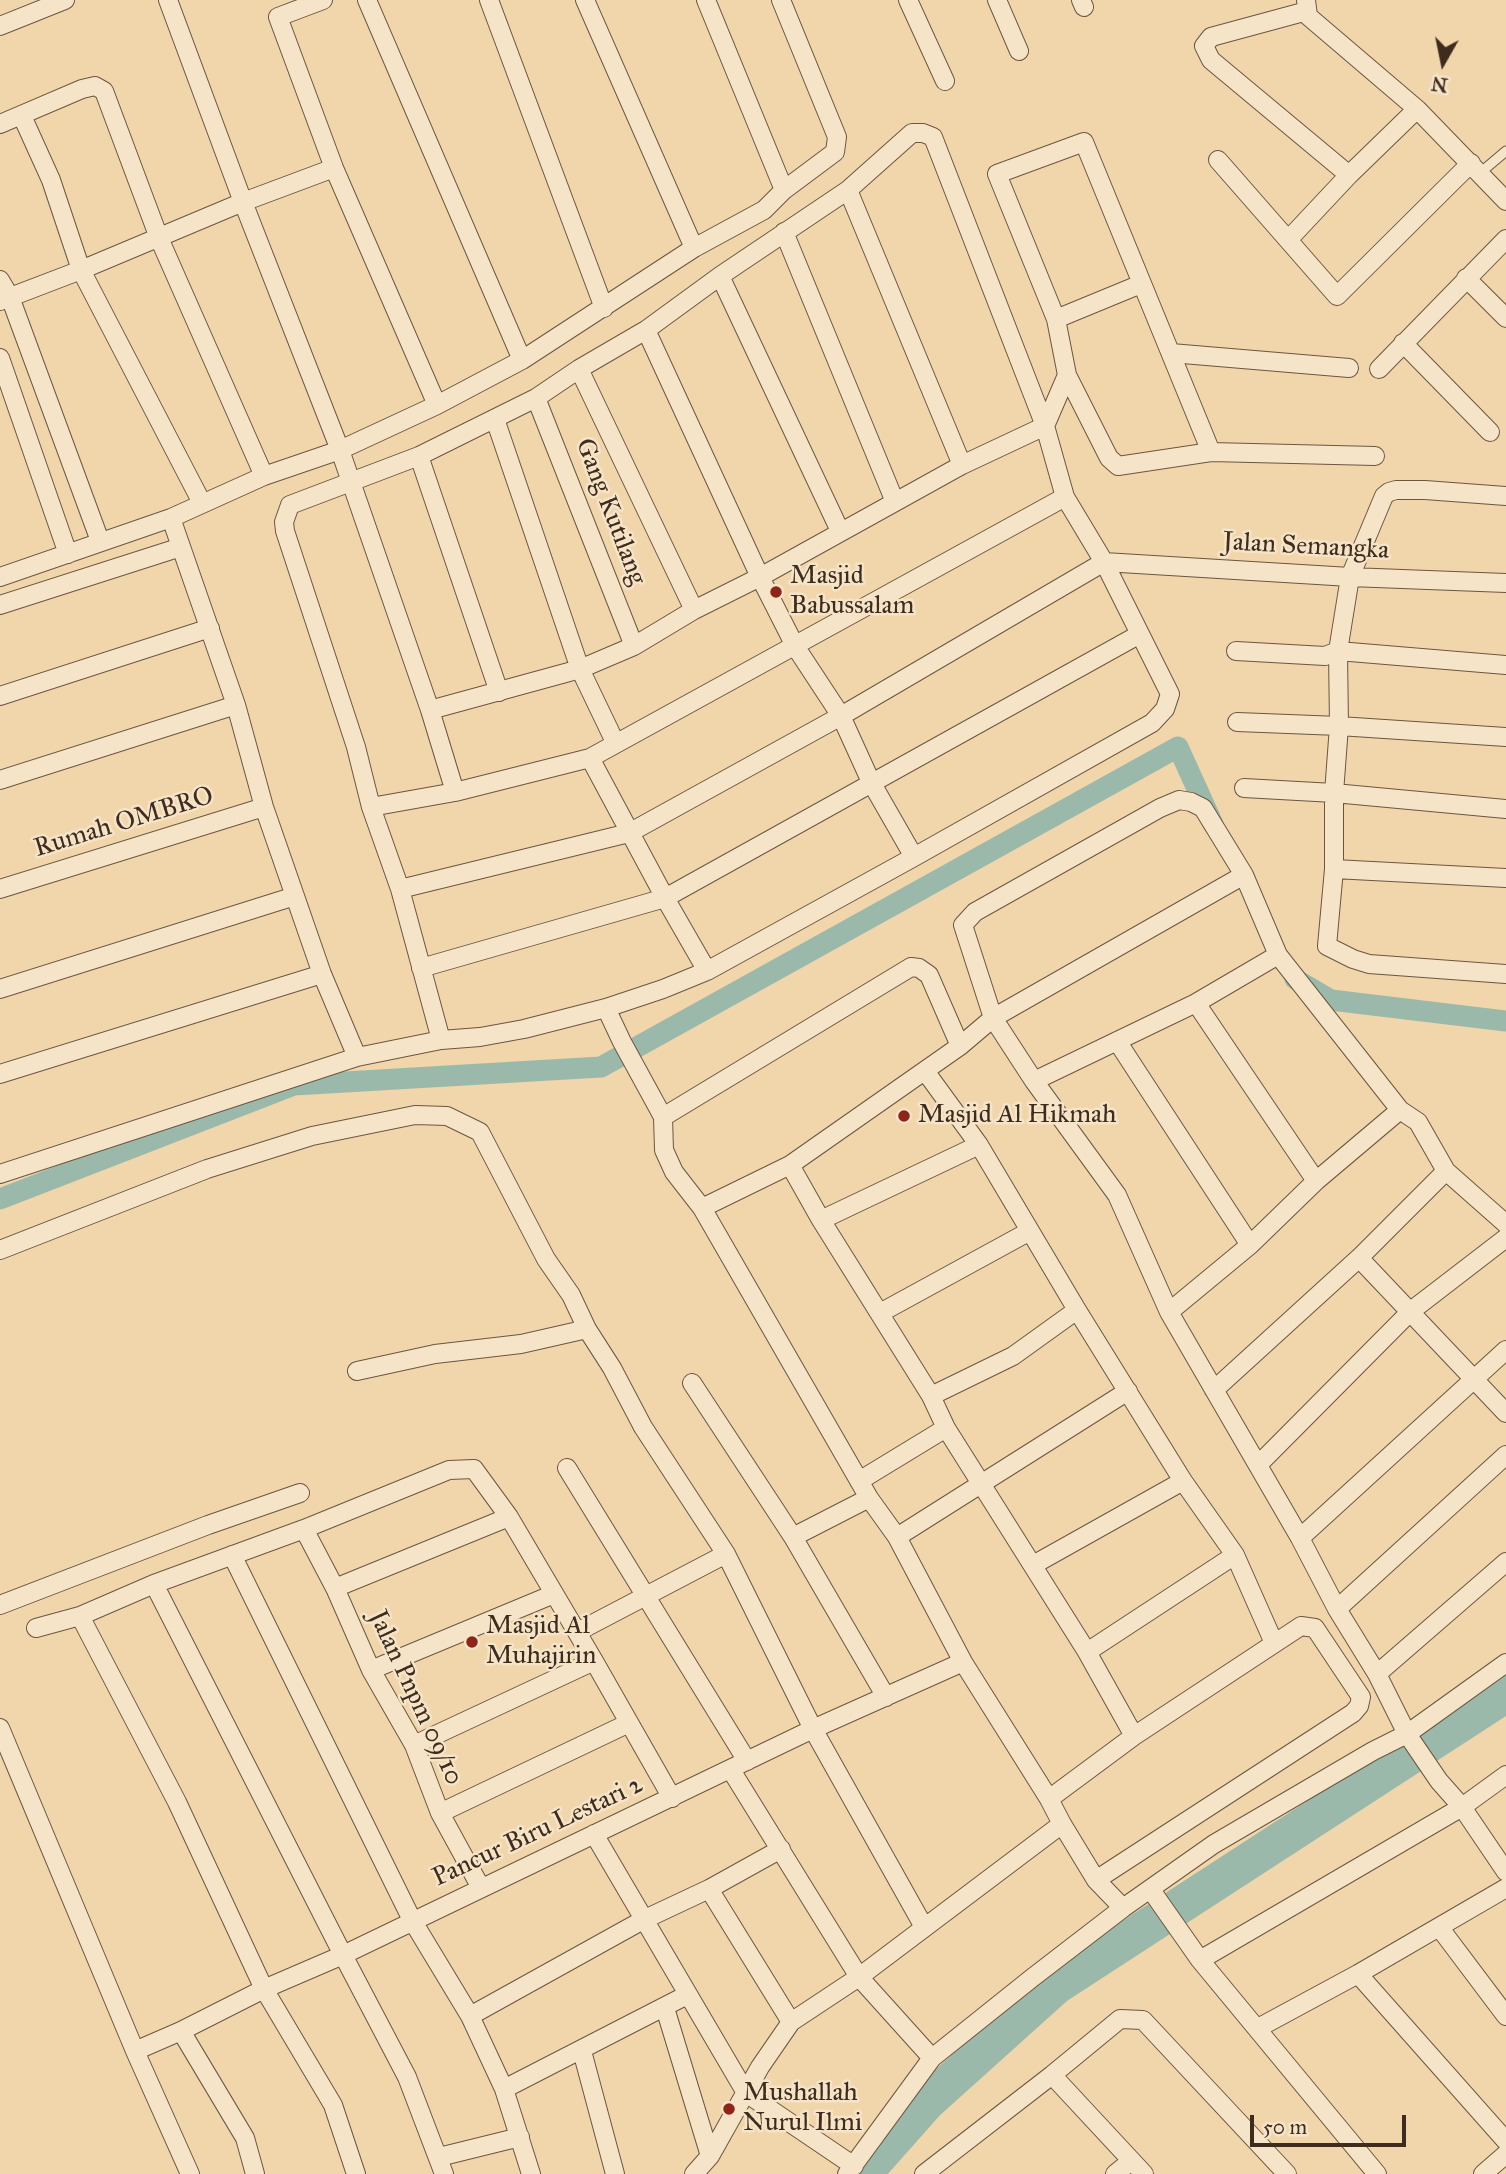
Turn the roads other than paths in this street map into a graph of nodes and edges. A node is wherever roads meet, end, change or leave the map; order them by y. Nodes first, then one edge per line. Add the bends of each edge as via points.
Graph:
1 (65, 0) edge
2 (168, 0) edge
3 (323, 0) edge
4 (367, 0) edge
5 (489, 0) edge
6 (585, 0) edge
7 (706, 0) edge
8 (781, 0) edge
9 (908, 0) edge
10 (997, 0) edge
11 (1306, 5) edge
12 (0, 26) edge
13 (1019, 51) dead end
14 (945, 80) dead end
15 (1417, 109) junction
16 (22, 116) junction
17 (0, 124) edge
18 (1506, 150) edge
19 (1218, 160) dead end
20 (334, 168) junction
21 (1476, 168) junction
22 (1349, 175) junction
23 (784, 190) junction
24 (849, 190) junction
25 (1506, 201) edge
26 (243, 202) junction
27 (784, 232) junction
28 (159, 238) junction
29 (1506, 239) edge
30 (1288, 240) junction
31 (694, 248) junction
32 (81, 270) junction
33 (720, 276) junction
34 (1466, 278) junction
35 (0, 279) edge
36 (1141, 284) junction
37 (5, 299) edge
38 (604, 308) junction
39 (1506, 318) edge
40 (1056, 319) junction
41 (646, 330) junction
42 (1403, 343) junction
43 (1171, 353) junction
44 (0, 358) edge
45 (523, 360) junction
46 (1349, 368) dead end
47 (579, 369) junction
48 (1379, 369) dead end
49 (1067, 375) junction
50 (537, 398) junction
51 (437, 405) junction
52 (495, 419) junction
53 (1045, 426) junction
54 (1490, 432) dead end
55 (340, 450) junction
56 (1211, 452) junction
57 (419, 456) junction
58 (1375, 456) dead end
59 (962, 465) junction
60 (264, 476) junction
61 (351, 482) junction
62 (1506, 496) edge
63 (1066, 498) junction
64 (895, 502) junction
65 (202, 503) junction
66 (171, 518) junction
67 (840, 531) junction
68 (100, 541) junction
69 (181, 547) junction
70 (68, 554) junction
71 (1104, 562) junction
72 (0, 577) edge
73 (760, 577) junction
74 (1350, 577) junction
75 (1506, 583) edge
76 (0, 606) edge
77 (694, 610) junction
78 (210, 628) junction
79 (1140, 634) junction
80 (634, 646) junction
81 (795, 646) junction
82 (1236, 651) dead end
83 (1338, 651) junction
84 (1506, 665) edge
85 (580, 669) junction
86 (499, 692) junction
87 (0, 696) edge
88 (236, 705) junction
89 (430, 710) junction
90 (841, 716) junction
91 (1237, 722) dead end
92 (1339, 726) junction
93 (1506, 737) edge
94 (615, 742) junction
95 (590, 758) junction
96 (0, 779) edge
97 (872, 782) junction
98 (1244, 788) dead end
99 (455, 792) junction
100 (1334, 793) junction
101 (264, 807) junction
102 (371, 807) junction
103 (1506, 809) edge
104 (629, 833) junction
105 (914, 857) junction
106 (1334, 869) junction
107 (1244, 875) junction
108 (1506, 878) edge
109 (0, 889) edge
110 (400, 889) junction
111 (295, 896) junction
112 (664, 898) junction
113 (1278, 955) junction
114 (421, 968) junction
115 (707, 971) junction
116 (322, 974) junction
117 (1506, 974) edge
118 (0, 989) edge
119 (1196, 1003) junction
120 (606, 1008) junction
121 (993, 1018) junction
122 (441, 1040) junction
123 (1117, 1041) junction
124 (960, 1046) junction
125 (357, 1056) junction
126 (925, 1071) junction
127 (0, 1074) edge
128 (1034, 1081) junction
129 (1400, 1110) junction
130 (663, 1116) junction
131 (979, 1145) junction
132 (790, 1165) junction
133 (1446, 1171) junction
134 (0, 1174) edge
135 (1315, 1181) junction
136 (702, 1208) junction
137 (821, 1220) junction
138 (1506, 1224) edge
139 (1030, 1231) junction
140 (1506, 1238) edge
141 (1250, 1245) junction
142 (0, 1250) edge
143 (1359, 1258) junction
144 (1077, 1310) junction
145 (1411, 1311) junction
146 (1169, 1312) junction
147 (880, 1313) junction
148 (587, 1329) junction
149 (1506, 1350) edge
150 (357, 1371) dead end
151 (1474, 1380) junction
152 (692, 1383) dead end
153 (1214, 1390) junction
154 (1128, 1391) junction
155 (931, 1396) junction
156 (1506, 1413) edge
157 (946, 1428) junction
158 (1506, 1455) edge
159 (1258, 1465) junction
160 (567, 1468) dead end
161 (859, 1481) junction
162 (1183, 1481) junction
163 (982, 1484) junction
164 (300, 1493) dead end
165 (869, 1498) junction
166 (509, 1517) junction
167 (303, 1529) junction
168 (793, 1537) junction
169 (897, 1537) junction
170 (1300, 1538) junction
171 (726, 1554) junction
172 (232, 1555) junction
173 (1234, 1555) junction
174 (1506, 1562) edge
175 (1033, 1564) junction
176 (154, 1584) junction
177 (335, 1588) junction
178 (554, 1594) junction
179 (646, 1595) junction
180 (0, 1605) edge
181 (1337, 1609) junction
182 (80, 1616) junction
183 (36, 1628) dead end
184 (577, 1632) junction
185 (1274, 1643) junction
186 (1087, 1652) junction
187 (594, 1661) junction
188 (963, 1662) junction
189 (1506, 1663) edge
190 (371, 1670) junction
191 (1377, 1674) junction
192 (886, 1697) junction
193 (629, 1723) junction
194 (0, 1728) edge
195 (813, 1729) junction
196 (1134, 1736) junction
197 (1411, 1740) junction
198 (414, 1745) junction
199 (739, 1765) junction
200 (1506, 1775) edge
201 (672, 1798) junction
202 (1049, 1799) junction
203 (1462, 1807) junction
204 (440, 1813) junction
205 (1062, 1824) junction
206 (594, 1834) junction
207 (781, 1849) junction
208 (1506, 1872) edge
209 (1096, 1880) junction
210 (481, 1888) junction
211 (1506, 1888) edge
212 (709, 1889) junction
213 (1156, 1897) junction
214 (1123, 1908) junction
215 (412, 1920) junction
216 (643, 1920) junction
217 (924, 1927) junction
218 (1439, 1927) junction
219 (1195, 1952) junction
220 (343, 1955) junction
221 (1359, 1974) junction
222 (859, 1977) junction
223 (264, 1989) junction
224 (687, 1995) junction
225 (665, 2008) junction
226 (1506, 2015) edge
227 (470, 2016) junction
228 (791, 2022) junction
229 (1258, 2028) junction
230 (181, 2031) junction
231 (135, 2051) junction
232 (582, 2051) junction
233 (932, 2058) junction
234 (1052, 2075) junction
235 (504, 2089) junction
236 (746, 2093) junction
237 (520, 2137) junction
238 (1506, 2141) edge
239 (1506, 2155) edge
240 (710, 2156) junction
241 (1132, 2161) junction
242 (441, 2166) edge
243 (850, 2170) edge
244 (190, 2174) edge
245 (255, 2174) edge
246 (356, 2174) edge
247 (531, 2174) edge
248 (615, 2174) edge
249 (694, 2174) edge
250 (924, 2174) edge
251 (1115, 2174) edge
252 (1144, 2174) edge
253 (1287, 2174) edge
254 (1377, 2174) edge
255 (1483, 2174) edge

1 - 12 street
2 - 26 street
3 - 20 street via 278,17
4 - 45 street
5 - 38 street
6 - 31 street
7 - 23 street
8 - 23 street via 836,137 835,152
9 - 14 street
10 - 13 street
11 - 15 street via 1308,16
11 - 22 street via 1211,37 1204,46 1211,60
15 - 21 street
15 - 22 street
16 - 17 street
16 - 28 street via 82,89 95,86 104,91
16 - 32 street via 51,180
18 - 21 lane
19 - 30 street
20 - 26 street
20 - 51 street
21 - 25 street
21 - 30 street via 1337,296
22 - 30 street
23 - 31 street via 764,210
24 - 27 street
24 - 53 street via 912,133 933,137
24 - 59 street
26 - 28 street
26 - 55 street
27 - 33 street
27 - 64 street
28 - 32 street
28 - 60 street
29 - 34 street
31 - 38 street
32 - 37 street
32 - 65 street
33 - 41 street
33 - 67 street
34 - 39 street
34 - 42 street
35 - 37 street
36 - 40 street
36 - 40 street via 1084,142 998,174
36 - 43 street
37 - 68 street
38 - 45 street
40 - 49 street
41 - 47 street
41 - 73 street
42 - 48 street
42 - 54 street
43 - 46 street
43 - 56 street
44 - 70 street
45 - 51 street
47 - 50 street
47 - 77 street
49 - 53 street
49 - 56 street via 1109,458 1118,466
50 - 52 street
50 - 80 street, Gang Kutilang
51 - 55 street
52 - 57 street
52 - 85 street
53 - 59 street
53 - 63 street
55 - 60 street
55 - 61 street
56 - 58 street
57 - 61 street
57 - 86 street
59 - 64 street
60 - 65 street
61 - 89 street
61 - 102 street via 290,505 284,522
62 - 74 street via 1389,492
63 - 71 street
63 - 81 street
64 - 67 street
65 - 66 street
66 - 68 street
66 - 69 street
67 - 73 street
68 - 70 street
69 - 76 street
69 - 78 street
70 - 72 street
71 - 74 street, Jalan Semangka
71 - 79 street
71 - 90 street
73 - 77 street
73 - 81 street
74 - 75 street, Jalan Semangka
74 - 83 street
77 - 80 street
78 - 87 street
78 - 88 street
79 - 97 street
79 - 105 street via 1170,694 1165,709 1152,723
80 - 85 street
81 - 90 street
81 - 94 street
82 - 83 street via 1325,656
83 - 84 street
83 - 92 street
85 - 86 street
85 - 94 street
86 - 89 street
88 - 96 street
88 - 101 street
89 - 99 street
90 - 97 street
90 - 104 street
91 - 92 street
92 - 93 street
92 - 100 street
94 - 95 street
95 - 99 street
95 - 104 street
97 - 105 street
97 - 112 street
98 - 100 street
99 - 102 street
100 - 103 street
100 - 106 street
101 - 109 street, Rumah OMBRO
101 - 111 street
102 - 110 street
104 - 110 street
104 - 112 street
105 - 115 street
106 - 108 street
106 - 117 street via 1327,946 1369,964
107 - 113 street
107 - 121 street
107 - 121 street via 1203,808 1179,800 975,912 963,925
110 - 114 street
111 - 116 street
111 - 118 street
112 - 114 street
112 - 115 street
113 - 119 street
113 - 129 street
114 - 122 street
115 - 120 street
116 - 125 street
116 - 127 street
119 - 123 street
119 - 135 street
120 - 122 street via 480,1038
120 - 130 street
121 - 124 street
121 - 128 street
122 - 125 street
123 - 128 street
123 - 141 street
124 - 126 street
124 - 130 street via 929,975 911,967
125 - 134 street
126 - 131 street
126 - 132 street
128 - 146 street via 1116,1195
129 - 133 street via 1418,1122
129 - 135 street
130 - 136 street via 664,1150 674,1172
131 - 137 street
131 - 139 street
132 - 136 street
132 - 137 street
133 - 138 street
133 - 143 street
135 - 141 street
136 - 161 street
137 - 147 street
139 - 144 street
139 - 147 street
140 - 145 street
141 - 146 street
142 - 148 street via 207,1169 312,1136 415,1115 447,1116 480,1132
143 - 145 street
143 - 153 street
144 - 154 street
144 - 155 street via 1013,1356
145 - 151 street
145 - 159 street
146 - 153 street
147 - 155 street
148 - 150 street via 521,1344 435,1353
148 - 171 street via 643,1427
149 - 151 street
151 - 156 street
151 - 170 street
152 - 168 street
153 - 159 street
154 - 162 street
154 - 163 street
155 - 157 street
157 - 161 street
157 - 163 street
158 - 181 street
159 - 170 street
160 - 179 street
161 - 165 street
162 - 173 street
162 - 175 street
163 - 169 street
163 - 175 street
164 - 180 street
165 - 168 street
165 - 169 street
166 - 167 street via 474,1469 449,1470
166 - 177 street
166 - 178 street
167 - 172 street
167 - 177 street, Jalan Pnpm 09/10
168 - 192 street
169 - 188 street
170 - 181 street
171 - 179 street
171 - 195 street
172 - 176 street
172 - 215 street
173 - 185 street
173 - 186 street
174 - 191 street
175 - 186 street
176 - 182 street
176 - 220 street
177 - 190 street, Jalan Pnpm 09/10
178 - 184 street
178 - 190 street
179 - 184 street
179 - 199 street
181 - 191 street
182 - 183 street
182 - 223 street via 177,1802
184 - 187 street
185 - 196 street
185 - 209 street via 1301,1626 1315,1628 1361,1697 1359,1706
186 - 196 street
187 - 193 street
187 - 198 street
188 - 192 street, Pancur Biru Lestari 2
188 - 202 street
189 - 197 street
190 - 198 street, Jalan Pnpm 09/10
191 - 197 street
192 - 195 street, Pancur Biru Lestari 2
193 - 201 street
193 - 204 street
194 - 231 street
195 - 199 street, Pancur Biru Lestari 2
195 - 217 street
196 - 202 street
197 - 203 street
197 - 213 street via 1373,1751 1214,1844
198 - 204 street, Jalan Pnpm 09/10
199 - 201 street, Pancur Biru Lestari 2
199 - 207 street
200 - 203 street
201 - 206 street, Pancur Biru Lestari 2
202 - 205 street
203 - 208 street
203 - 219 street
204 - 210 street, Jalan Pnpm 09/10
205 - 209 street
205 - 217 street
206 - 210 street, Pancur Biru Lestari 2
206 - 216 street
207 - 212 street
207 - 222 street
209 - 214 street
210 - 215 street, Pancur Biru Lestari 2
211 - 218 street
212 - 216 street
212 - 228 street
213 - 214 street
213 - 219 street
214 - 233 street
215 - 220 street, Pancur Biru Lestari 2
215 - 227 street
216 - 224 street
216 - 227 street
217 - 222 street
218 - 221 street
218 - 226 street
219 - 229 street
220 - 223 street, Pancur Biru Lestari 2
220 - 242 street via 408,2077
221 - 229 street
221 - 238 street
222 - 228 street
222 - 233 street
223 - 230 street, Pancur Biru Lestari 2
223 - 246 street via 333,2105
224 - 225 street
224 - 236 street
225 - 232 street
225 - 240 street
227 - 235 street
228 - 236 street
229 - 254 street
230 - 231 street, Pancur Biru Lestari 2
230 - 245 street via 245,2138
231 - 244 street
232 - 235 street
232 - 248 street
233 - 243 street
234 - 241 street
234 - 250 street
234 - 253 street via 1121,2019 1143,2020
235 - 237 street
236 - 240 street
236 - 243 street
237 - 242 street
237 - 247 street
239 - 255 street
240 - 249 street
241 - 251 street
241 - 252 street

